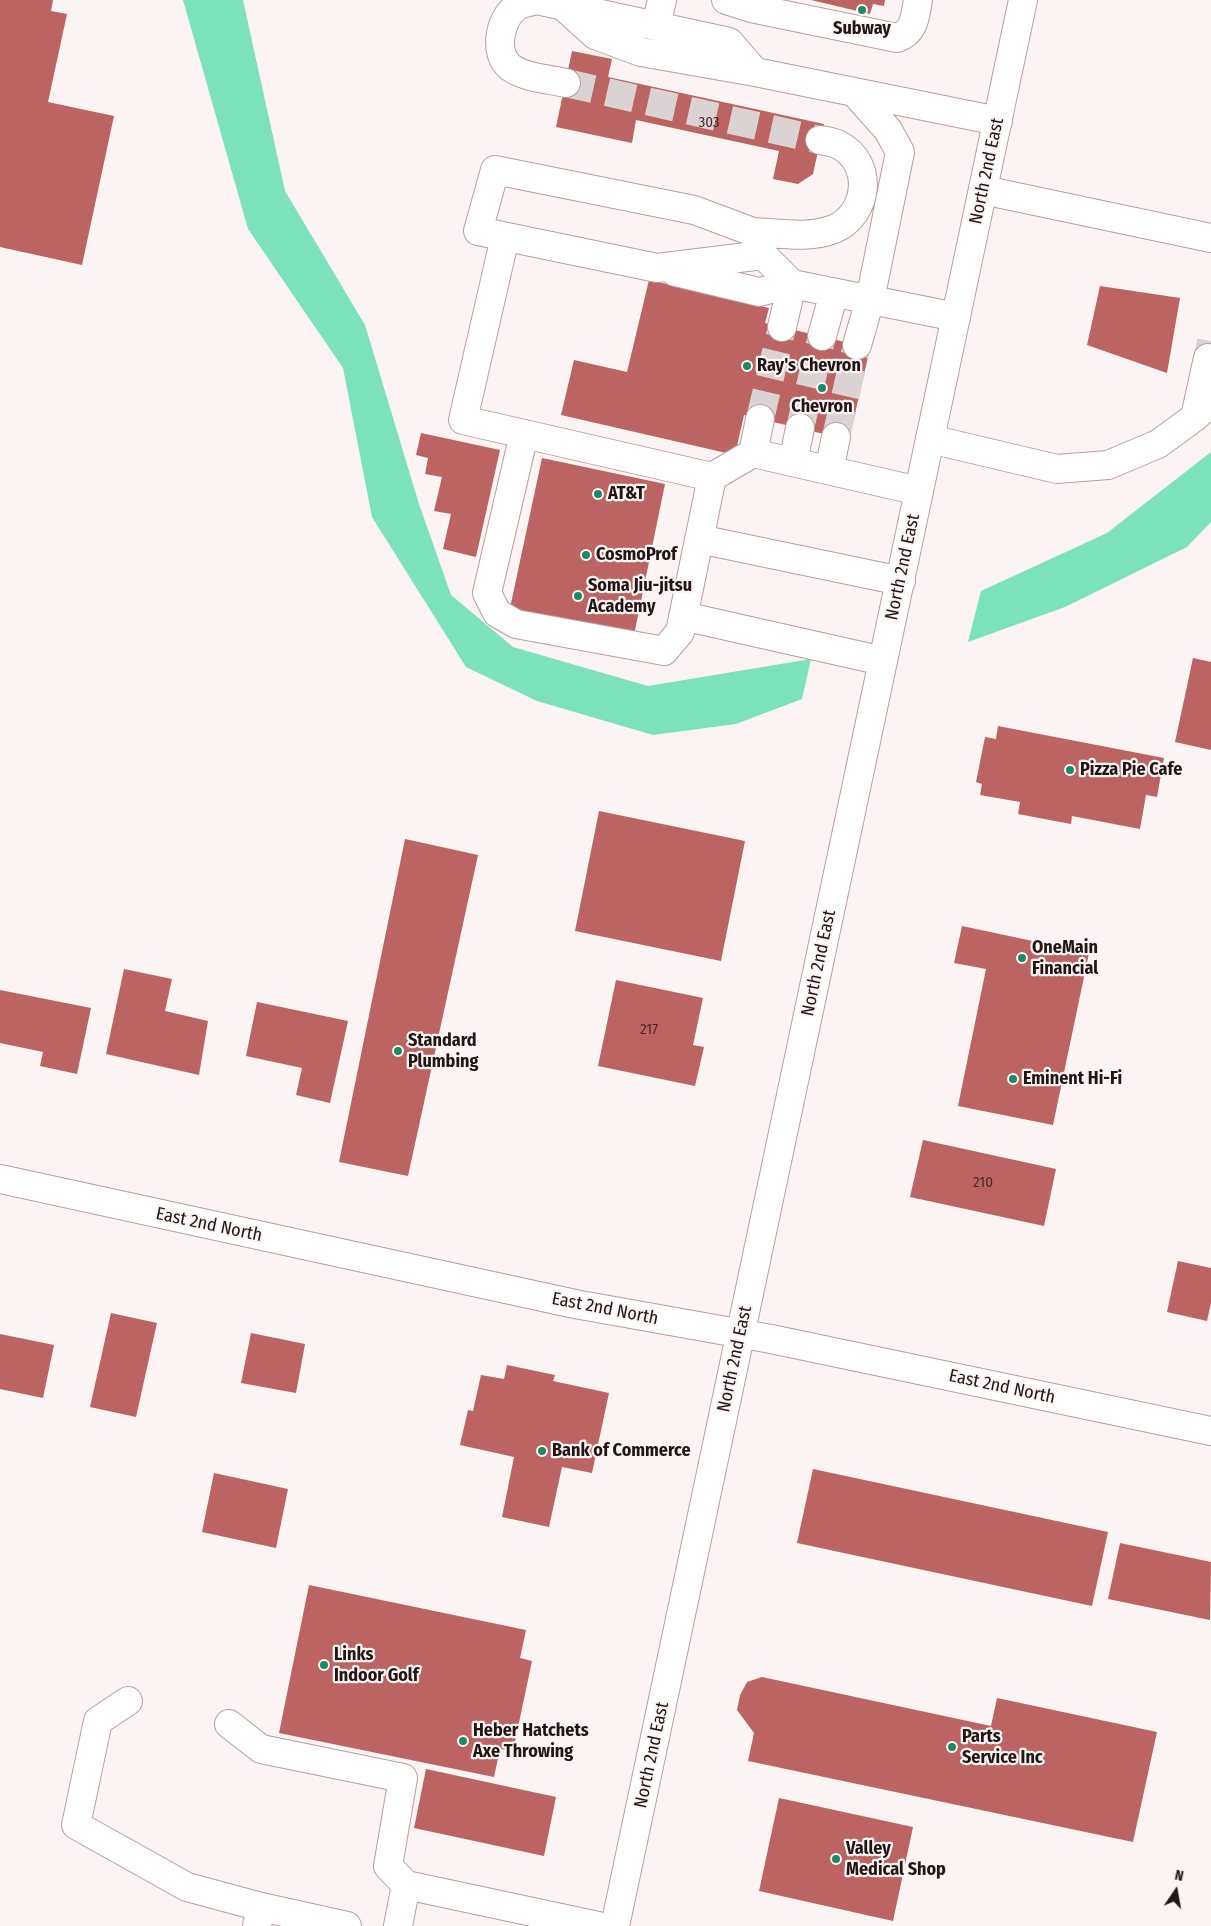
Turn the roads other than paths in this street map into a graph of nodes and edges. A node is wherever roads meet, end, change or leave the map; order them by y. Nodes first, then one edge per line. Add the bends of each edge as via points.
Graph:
1 (726, 0) edge
2 (918, 0) edge
3 (1023, 0) edge
4 (563, 6) junction
5 (659, 13) edge
6 (755, 72) junction
7 (566, 83) tunnel mouth
8 (854, 92) junction
9 (998, 121) junction
10 (820, 140) tunnel mouth
11 (983, 190) junction
12 (505, 236) junction
13 (1211, 238) edge
14 (758, 243) junction
15 (657, 268) junction
16 (792, 284) junction
17 (834, 293) junction
18 (870, 300) junction
19 (956, 317) junction
20 (782, 327) tunnel mouth
21 (822, 336) tunnel mouth
22 (857, 345) tunnel mouth
23 (1208, 358) dead end
24 (1203, 410) edge
25 (760, 419) tunnel mouth
26 (800, 428) tunnel mouth
27 (524, 434) junction
28 (836, 437) tunnel mouth
29 (930, 439) junction
30 (753, 453) junction
31 (793, 462) junction
32 (829, 470) junction
33 (712, 477) junction
34 (919, 491) junction
35 (700, 539) junction
36 (900, 581) junction
37 (684, 616) junction
38 (884, 661) junction
39 (0, 1179) edge
40 (741, 1335) junction
41 (1211, 1431) edge
42 (128, 1701) dead end
43 (229, 1724) dead end
44 (406, 1885) junction
45 (259, 1916) edge
46 (297, 1921) edge
47 (347, 1926) edge
48 (398, 1926) edge
49 (598, 1926) edge
50 (615, 1926) edge

1 - 2 main road via 897,38 912,28
3 - 9 main road, North 2nd East
4 - 5 main road
4 - 6 main road via 595,35 641,52
4 - 7 main road via 537,0 516,7 503,22 500,48 508,66 525,75
5 - 6 main road via 729,42
6 - 8 main road
8 - 9 main road
8 - 18 main road via 888,130 900,152
9 - 11 main road, North 2nd East
10 - 14 main road via 840,145 854,159 863,178 862,198 852,216 835,228 815,235
11 - 13 main road
11 - 19 main road, North 2nd East
12 - 14 main road via 478,231 495,170 694,210
12 - 15 main road
12 - 27 main road via 463,420
14 - 15 main road
14 - 16 main road
15 - 16 main road via 759,292
16 - 17 main road
16 - 20 main road
17 - 18 main road
17 - 21 main road
18 - 19 main road
18 - 22 main road
19 - 29 main road, North 2nd East
23 - 24 main road
24 - 29 main road via 1158,444 1108,465 1057,469
25 - 30 main road
26 - 31 main road
27 - 33 main road
27 - 37 main road via 487,593 498,613 516,624 664,651 680,632
28 - 32 main road
29 - 34 main road, North 2nd East
30 - 31 main road
30 - 33 main road
31 - 32 main road
32 - 34 main road
33 - 35 main road
34 - 36 main road, North 2nd East
35 - 36 main road
35 - 37 main road
36 - 38 main road, North 2nd East
37 - 38 main road
38 - 40 main road, North 2nd East
39 - 40 main road, East 2nd North via 575,1304
40 - 41 main road, East 2nd North
40 - 50 main road, North 2nd East
42 - 45 main road via 98,1721 76,1825 187,1887
43 - 44 main road via 261,1749 403,1778 388,1866
44 - 48 main road
44 - 49 main road
45 - 46 main road
46 - 47 main road

